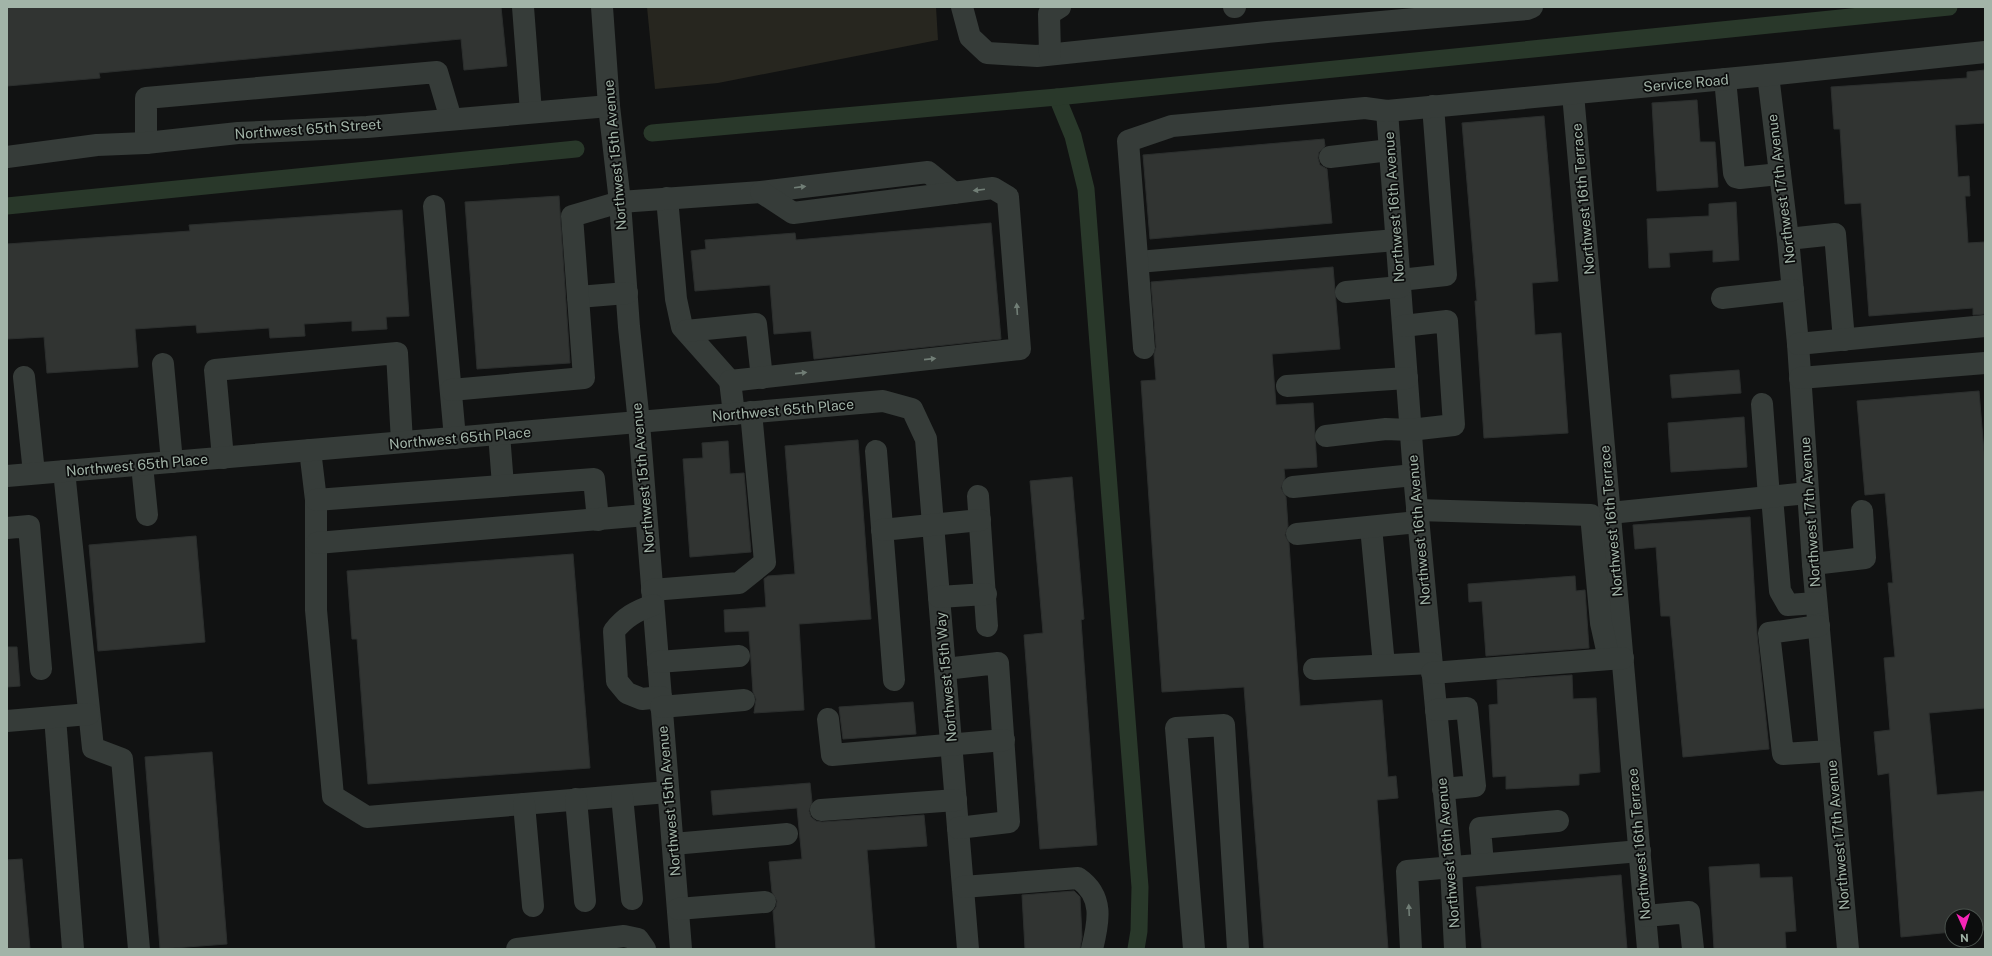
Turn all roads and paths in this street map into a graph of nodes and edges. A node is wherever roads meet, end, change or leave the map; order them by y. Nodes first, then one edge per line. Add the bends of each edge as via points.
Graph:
1 (523, 7) edge
2 (602, 7) edge
3 (962, 7) edge
4 (1060, 7) edge
5 (1532, 7) edge
6 (1495, 9) edge
7 (1985, 52) edge
8 (1050, 54) junction
9 (1768, 76) junction
10 (1725, 79) junction
11 (1573, 94) junction
12 (609, 106) junction
13 (1433, 106) junction
14 (1387, 111) junction
15 (531, 112) junction
16 (451, 119) junction
17 (146, 143) junction
18 (1390, 150) junction
19 (1330, 157) dead end
20 (7, 158) edge
21 (1780, 174) junction
22 (667, 198) junction
23 (620, 202) junction
24 (434, 206) dead end
25 (1788, 238) junction
26 (1396, 240) junction
27 (1138, 262) junction
28 (1400, 284) junction
29 (1792, 290) junction
30 (1346, 292) dead end
31 (627, 293) junction
32 (578, 297) junction
33 (1722, 298) dead end
34 (1403, 326) junction
35 (1985, 326) edge
36 (686, 331) junction
37 (1844, 340) junction
38 (1798, 344) junction
39 (1144, 348) dead end
40 (1985, 363) edge
41 (163, 364) dead end
42 (24, 377) dead end
43 (762, 378) junction
44 (1407, 378) junction
45 (1800, 378) junction
46 (730, 381) junction
47 (1287, 386) dead end
48 (451, 390) junction
49 (1762, 404) dead end
50 (912, 409) joint
51 (743, 413) junction
52 (639, 423) junction
53 (1410, 430) junction
54 (499, 434) junction
55 (1326, 436) dead end
56 (454, 438) junction
57 (402, 442) junction
58 (310, 450) junction
59 (876, 451) dead end
60 (223, 458) junction
61 (172, 462) junction
62 (142, 464) junction
63 (64, 471) junction
64 (34, 474) junction
65 (1414, 475) junction
66 (7, 476) edge
67 (503, 486) junction
68 (1293, 487) dead end
69 (1808, 493) junction
70 (978, 496) dead end
71 (1770, 497) junction
72 (316, 500) junction
73 (1862, 511) dead end
74 (1610, 513) junction
75 (147, 515) dead end
76 (646, 515) junction
77 (1418, 516) junction
78 (598, 520) junction
79 (980, 520) junction
80 (933, 524) junction
81 (1371, 527) junction
82 (7, 528) edge
83 (882, 530) junction
84 (1297, 534) dead end
85 (317, 543) junction
86 (1813, 564) junction
87 (986, 594) junction
88 (939, 597) junction
89 (653, 598) junction
90 (1816, 603) junction
91 (987, 626) dead end
92 (1818, 626) junction
93 (739, 656) dead end
94 (1616, 659) junction
95 (658, 662) junction
96 (1384, 665) junction
97 (1432, 668) junction
98 (41, 669) dead end
99 (945, 669) junction
100 (1314, 669) dead end
101 (894, 680) dead end
102 (744, 700) dead end
103 (661, 702) junction
104 (1436, 710) junction
105 (89, 714) junction
106 (55, 717) junction
107 (828, 719) dead end
108 (7, 721) edge
109 (1004, 740) junction
110 (951, 745) junction
111 (1830, 751) junction
112 (1443, 789) junction
113 (668, 792) junction
114 (622, 796) junction
115 (576, 799) junction
116 (956, 800) junction
117 (524, 804) junction
118 (822, 810) dead end
119 (1558, 821) dead end
120 (958, 828) junction
121 (787, 834) dead end
122 (673, 844) junction
123 (1640, 851) junction
124 (1482, 864) junction
125 (1451, 867) junction
126 (963, 887) junction
127 (632, 899) dead end
128 (585, 901) dead end
129 (765, 902) dead end
130 (533, 906) dead end
131 (678, 909) junction
132 (1646, 916) junction
133 (73, 949) edge
134 (139, 949) edge
135 (517, 949) edge
136 (645, 949) edge
137 (681, 949) edge
138 (968, 949) edge
139 (1092, 949) edge
140 (1194, 949) edge
141 (1238, 949) edge
142 (1411, 949) edge
143 (1455, 949) edge
144 (1648, 949) edge
145 (1693, 949) edge
146 (1848, 949) edge

1 - 15 street
2 - 12 street, Northwest 15th Avenue
3 - 8 street via 970,37 987,52 1037,56
4 - 8 street via 1049,14
5 - 6 street
6 - 8 street
7 - 9 street, Service Road
9 - 10 street, Service Road
9 - 21 street, Northwest 17th Avenue
10 - 11 street, Service Road
10 - 21 street via 1736,177
11 - 13 street, Service Road
11 - 74 street, Northwest 16th Terrace
12 - 15 street, Northwest 65th Street
12 - 23 street, Northwest 15th Avenue
13 - 14 street, Service Road
13 - 28 street via 1446,275
14 - 18 street, Northwest 16th Avenue
14 - 27 street, Service Road via 1365,108 1172,126 1128,141
15 - 16 street, Northwest 65th Street
16 - 17 street, Northwest 65th Street via 316,130 238,133
16 - 17 street via 437,72 146,98
17 - 20 street, Northwest 65th Street via 97,145
18 - 19 street
18 - 26 street, Northwest 16th Avenue
21 - 25 street, Northwest 17th Avenue
22 - 23 street
22 - 36 street via 676,299 682,327
43 -> 22 street via 1020,349 1008,198 993,188 954,193 928,172 761,192
23 - 31 street, Northwest 15th Avenue
23 - 32 street via 572,216
24 - 48 street
25 - 29 street, Northwest 17th Avenue
25 - 37 street via 1835,234
26 - 27 street
26 - 28 street, Northwest 16th Avenue
27 - 39 street
28 - 30 street
28 - 34 street, Northwest 16th Avenue
29 - 33 street
29 - 38 street, Northwest 17th Avenue
31 - 32 street
31 - 52 street, Northwest 15th Avenue
32 - 48 street via 584,378
34 - 44 street, Northwest 16th Avenue
34 - 53 street via 1447,321 1454,425
35 - 37 street
36 - 43 street via 756,324
36 - 46 street
37 - 38 street
38 - 45 street, Northwest 17th Avenue
40 - 45 street
41 - 61 street
42 - 64 street
43 - 46 street
44 - 47 street
44 - 53 street, Northwest 16th Avenue
45 - 69 street, Northwest 17th Avenue
46 - 51 street
48 - 56 street
49 - 71 street
50 - 51 street, Northwest 65th Place via 883,401
50 - 80 street, Northwest 15th Way via 926,439
51 - 52 street, Northwest 65th Place
51 - 89 street via 765,562 739,583
52 - 54 street, Northwest 65th Place
52 - 76 street, Northwest 15th Avenue
53 - 55 street via 1386,429
53 - 65 street, Northwest 16th Avenue
54 - 56 street, Northwest 65th Place
54 - 67 street
56 - 57 street, Northwest 65th Place
57 - 58 street, Northwest 65th Place
57 - 60 street via 397,353 215,370
58 - 60 street, Northwest 65th Place
58 - 72 street
59 - 83 street
60 - 61 street, Northwest 65th Place
61 - 62 street, Northwest 65th Place
62 - 63 street, Northwest 65th Place
62 - 75 street
63 - 64 street, Northwest 65th Place
63 - 105 street
64 - 66 street, Northwest 65th Place
65 - 68 street
65 - 77 street, Northwest 16th Avenue
67 - 72 street
67 - 78 street via 594,478
69 - 71 street
69 - 86 street, Northwest 17th Avenue
70 - 79 street
71 - 74 street
71 - 90 street via 1780,591 1788,605
72 - 85 street
73 - 86 street via 1865,558
74 - 94 street, Northwest 16th Terrace
76 - 78 street
76 - 89 street, Northwest 15th Avenue
77 - 81 street
77 - 94 street via 1591,515 1601,623
77 - 97 street, Northwest 16th Avenue
78 - 85 street
79 - 80 street
79 - 87 street
80 - 83 street
80 - 88 street, Northwest 15th Way
81 - 84 street
81 - 96 street
82 - 98 street via 29,526
83 - 101 street
85 - 117 street via 316,610 333,796 366,817
86 - 90 street, Northwest 17th Avenue
87 - 88 street
87 - 91 street
88 - 99 street, Northwest 15th Way
89 - 95 street, Northwest 15th Avenue
89 - 103 street via 623,620 614,631 617,674 618,681 628,693
90 - 92 street, Northwest 17th Avenue
92 - 111 street, Northwest 17th Avenue
92 - 111 street via 1769,633 1783,754
93 - 95 street
94 - 97 street
94 - 123 street, Northwest 16th Terrace
95 - 103 street, Northwest 15th Avenue
96 - 97 street
96 - 100 street
97 - 104 street, Northwest 16th Avenue
99 - 109 street via 998,663
99 - 110 street, Northwest 15th Way
102 - 103 street
103 - 113 street, Northwest 15th Avenue
104 - 112 street, Northwest 16th Avenue
104 - 112 street via 1467,708 1471,747 1474,786
105 - 106 street
105 - 134 street via 93,748 122,759
106 - 108 street
106 - 133 street
107 - 110 street via 832,755
109 - 110 street
109 - 120 street via 1009,822
110 - 116 street, Northwest 15th Way
111 - 146 street, Northwest 17th Avenue
112 - 125 street, Northwest 16th Avenue
113 - 114 street
113 - 122 street, Northwest 15th Avenue
114 - 115 street
114 - 127 street
115 - 117 street
115 - 128 street
116 - 118 street
116 - 120 street, Northwest 15th Way
117 - 130 street
119 - 124 street via 1480,828
120 - 126 street, Northwest 15th Way
121 - 122 street
122 - 131 street, Northwest 15th Avenue
123 - 124 street
123 - 132 street, Northwest 16th Terrace
124 - 125 street
142 -> 125 street via 1407,871
125 - 143 street, Northwest 16th Avenue
126 - 138 street, Northwest 15th Way
126 - 139 street via 1078,878 1090,886 1097,905 1098,926
129 - 131 street
131 - 137 street, Northwest 15th Avenue
132 - 144 street, Northwest 16th Terrace
132 - 145 street via 1689,912
135 - 136 street via 624,936 638,939
140 - 141 street via 1176,728 1224,725

